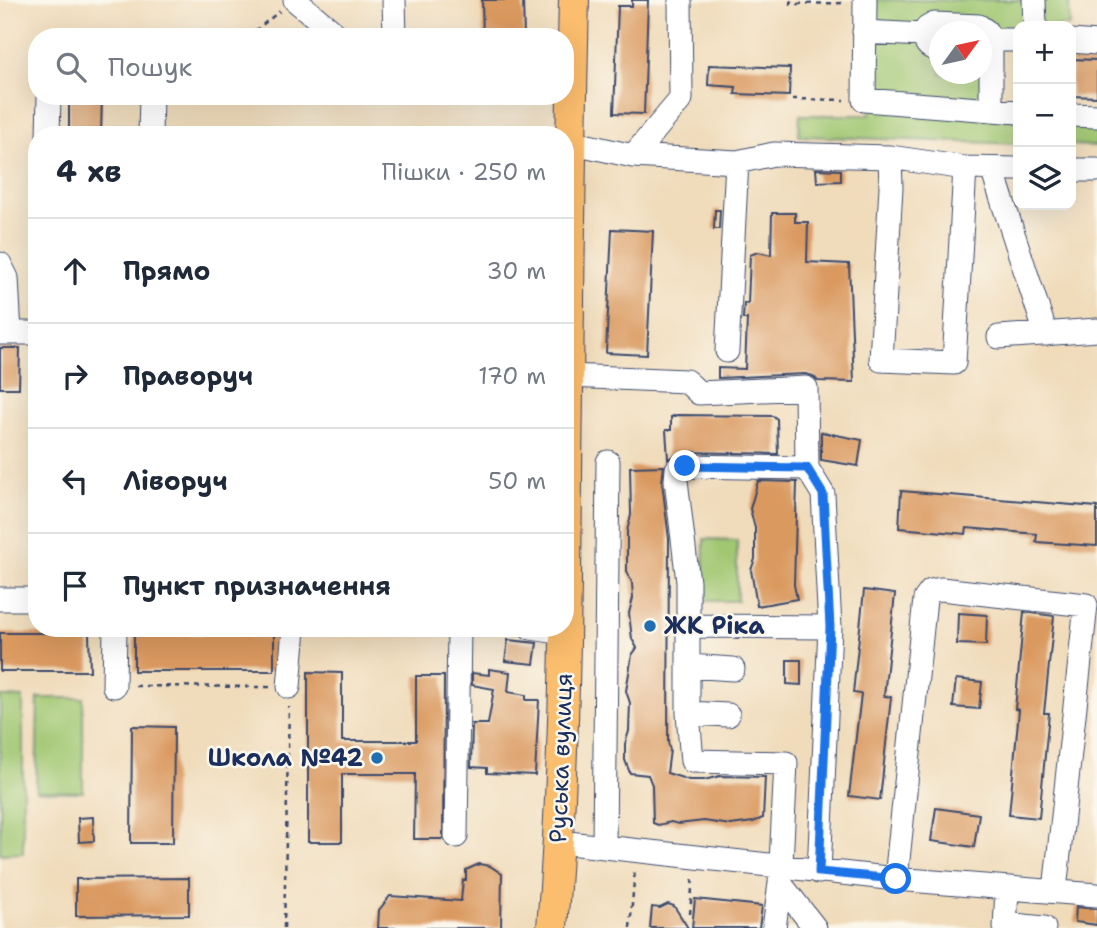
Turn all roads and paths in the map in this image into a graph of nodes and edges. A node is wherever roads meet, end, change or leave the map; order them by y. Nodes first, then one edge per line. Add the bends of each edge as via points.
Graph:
1 (394, 0) edge
2 (575, 0) edge
3 (680, 0) edge
4 (791, 0) edge
5 (1034, 0) edge
6 (865, 1) edge
7 (289, 4) edge
8 (1035, 21) edge
9 (258, 28) edge
10 (325, 28) edge
11 (395, 28) edge
12 (572, 28) edge
13 (864, 32) junction
14 (1013, 41) edge
15 (1076, 41) edge
16 (929, 42) edge
17 (992, 43) edge
18 (1097, 43) edge
19 (989, 84) edge
20 (792, 99) dead end
21 (864, 100) junction
22 (49, 105) edge
23 (151, 105) edge
24 (570, 105) edge
25 (991, 110) junction
26 (1013, 112) edge
27 (1076, 115) edge
28 (1097, 116) edge
29 (48, 126) edge
30 (150, 126) edge
31 (570, 126) edge
32 (574, 143) edge
33 (634, 156) junction
34 (890, 157) junction
35 (737, 162) junction
36 (965, 168) junction
37 (992, 169) junction
38 (1013, 169) edge
39 (1076, 170) edge
40 (1097, 170) edge
41 (0, 264) edge
42 (1097, 330) edge
43 (5, 333) edge
44 (28, 333) edge
45 (1046, 334) junction
46 (999, 337) dead end
47 (727, 351) dead end
48 (574, 376) edge
49 (608, 462) dead end
50 (807, 468) junction
51 (0, 599) edge
52 (28, 599) edge
53 (689, 626) junction
54 (830, 627) junction
55 (115, 637) edge
56 (293, 637) edge
57 (459, 637) edge
58 (565, 637) edge
59 (688, 666) junction
60 (733, 669) dead end
61 (114, 686) joint
62 (289, 687) junction
63 (688, 713) junction
64 (728, 715) dead end
65 (456, 836) dead end
66 (559, 842) junction
67 (604, 847) junction
68 (637, 850) junction
69 (695, 856) junction
70 (819, 872) junction
71 (780, 875) junction
72 (896, 879) junction
73 (1007, 890) junction
74 (1055, 890) junction
75 (1097, 895) edge
76 (690, 914) dead end
77 (1006, 926) edge
78 (284, 928) edge
79 (552, 928) edge
80 (630, 928) edge
81 (774, 928) edge
82 (815, 928) edge
83 (1044, 928) edge

1 - 11 street
2 - 12 main road, Руська вулиця
3 - 33 street via 681,99
4 - 6 path via 791,4
5 - 8 street
6 - 13 street
7 - 9 path
7 - 10 street
13 - 16 street
13 - 21 street
14 - 17 street
15 - 18 street
19 - 25 street
20 - 21 path
21 - 25 street
22 - 29 street
23 - 30 street
24 - 31 main road, Руська вулиця
25 - 26 street
27 - 28 street
32 - 33 street
33 - 35 street
34 - 35 street via 774,154
34 - 36 street
34 - 36 street via 881,360 954,363
35 - 47 street
36 - 37 street
37 - 38 street
37 - 45 street
39 - 40 street
41 - 43 street via 8,278
42 - 45 street
43 - 44 street
45 - 46 street
48 - 50 street via 686,381 699,393 806,388
49 - 67 street
50 - 53 street via 677,469
50 - 54 street via 823,494
51 - 52 street
53 - 54 street
53 - 59 street
54 - 70 street
55 - 61 street
56 - 62 street
57 - 65 street
58 - 66 main road, Руська вулиця
59 - 60 street
59 - 63 street
61 - 62 path
62 - 78 path
63 - 64 street
63 - 71 street via 692,761 786,763
66 - 67 street
66 - 79 main road, Руська вулиця
67 - 68 street
68 - 69 street
68 - 80 path
69 - 71 street
69 - 76 path
70 - 71 street
70 - 72 street
71 - 81 street
71 - 82 street
72 - 73 street
72 - 74 street via 925,599 931,591 941,589 1086,605
73 - 74 street
73 - 77 street
74 - 75 street
77 - 83 street

